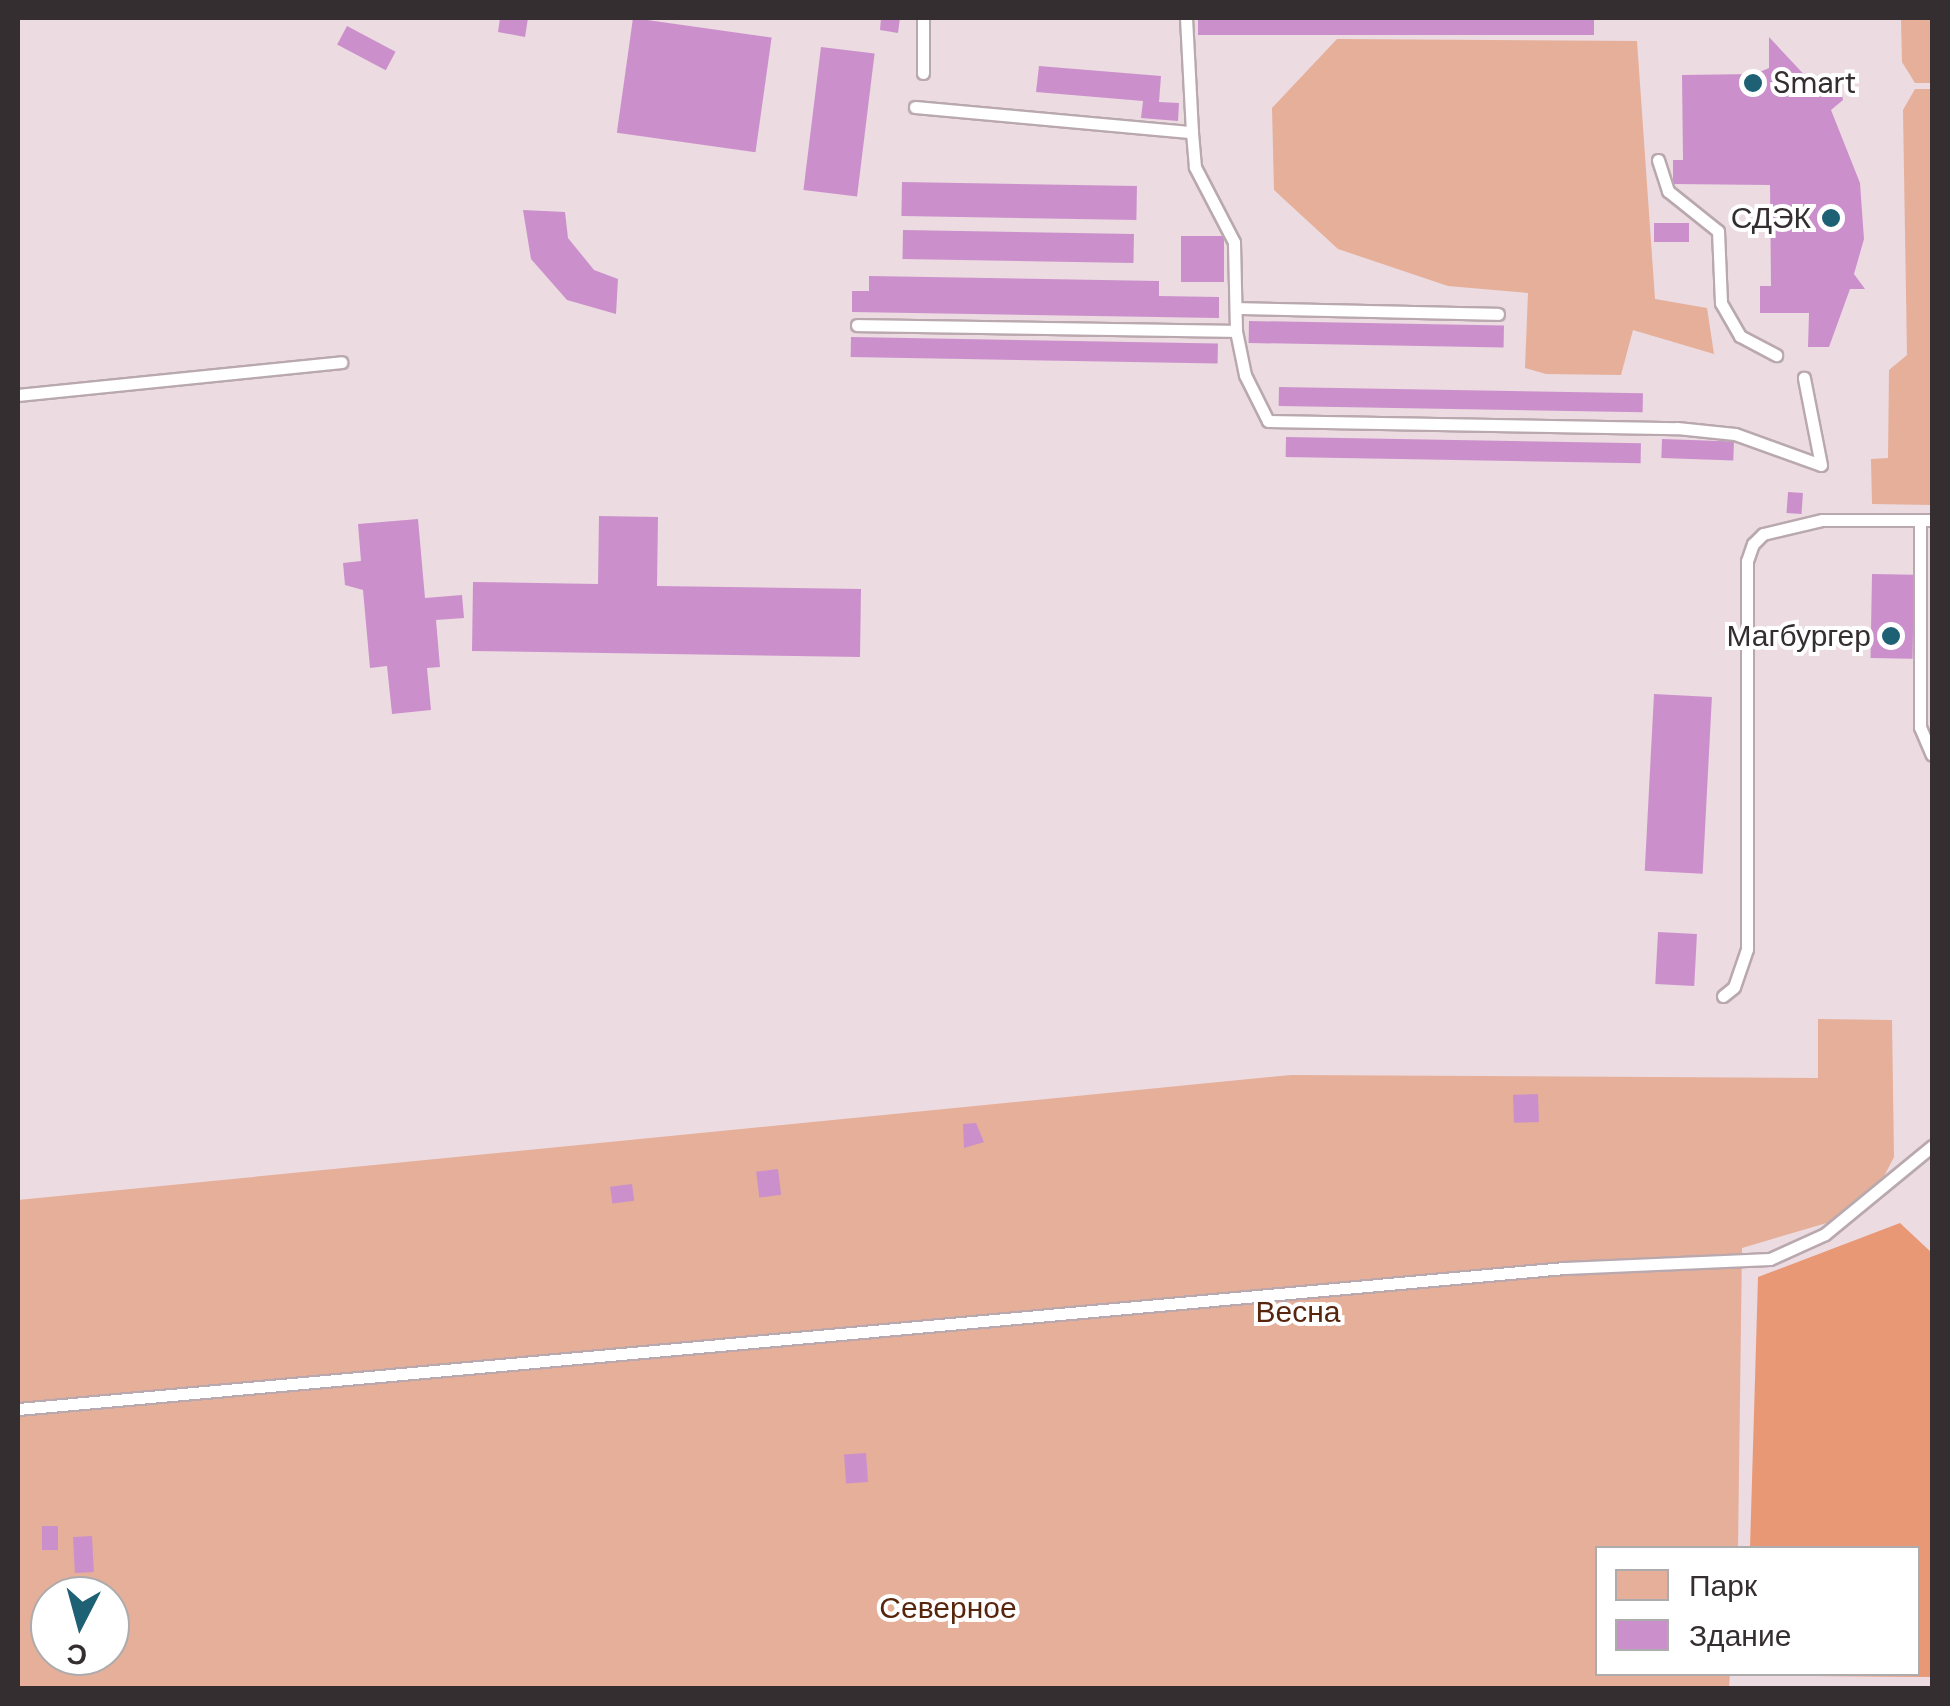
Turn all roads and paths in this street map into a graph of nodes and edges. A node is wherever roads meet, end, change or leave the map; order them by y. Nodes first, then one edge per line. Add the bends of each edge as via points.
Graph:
1 (924, 18) edge
2 (1186, 18) edge
3 (924, 72) dead end
4 (916, 107) dead end
5 (1192, 132) junction
6 (1658, 160) dead end
7 (1237, 308) junction
8 (1498, 314) dead end
9 (858, 325) dead end
10 (1236, 330) junction
11 (1776, 355) dead end
12 (341, 362) dead end
13 (1804, 378) dead end
14 (18, 395) edge
15 (1926, 520) edge
16 (1932, 755) edge
17 (1723, 996) dead end
18 (1932, 1146) edge
19 (18, 1409) edge

1 - 3 lane
2 - 5 lane
4 - 5 lane
5 - 7 lane via 1196,168 1234,242
6 - 11 lane via 1668,191 1718,231 1721,304 1740,336
7 - 8 lane
7 - 10 lane
9 - 10 lane
10 - 13 lane via 1245,376 1268,421 1677,428 1735,434 1821,465
12 - 14 lane
15 - 16 lane via 1920,726
15 - 17 lane via 1822,520 1763,534 1754,544 1747,561 1747,950 1734,987
18 - 19 lane via 1825,1234 1770,1259 1566,1268

